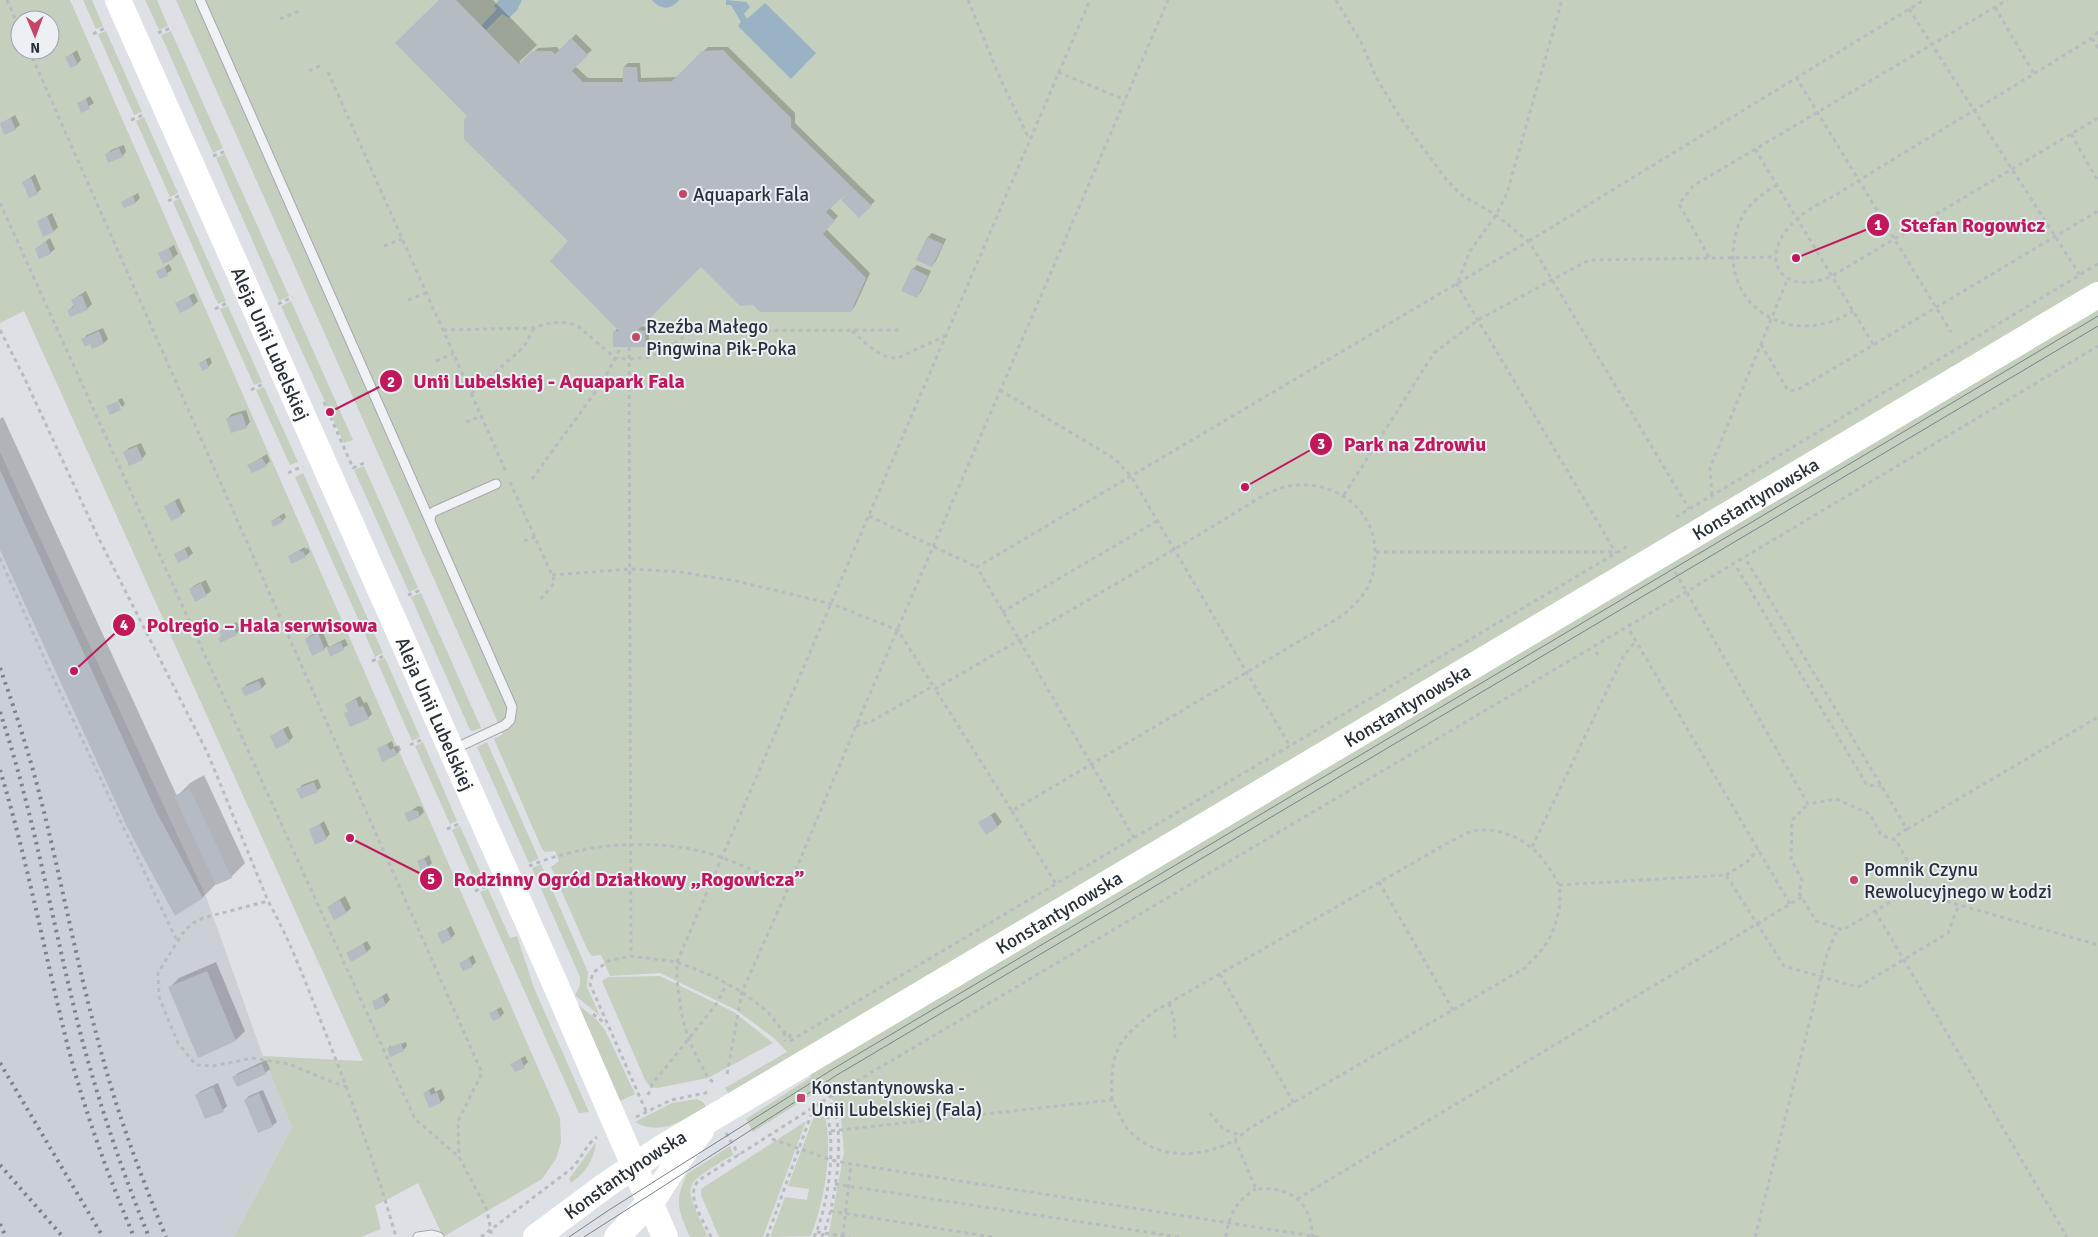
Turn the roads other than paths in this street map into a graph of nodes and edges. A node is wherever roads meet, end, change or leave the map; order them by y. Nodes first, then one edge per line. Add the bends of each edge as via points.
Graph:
1 (118, 0) edge
2 (200, 0) edge
3 (2098, 296) edge
4 (496, 484) dead end
5 (430, 520) junction
6 (452, 750) junction
7 (720, 1122) junction
8 (633, 1165) junction
9 (650, 1203) junction
10 (418, 1237) edge
11 (438, 1237) edge
12 (536, 1237) edge
13 (617, 1237) edge
14 (665, 1237) edge

1 - 6 main road, Aleja Unii Lubelskiej
2 - 5 lane
3 - 7 main road, Konstantynowska
4 - 5 lane via 435,510
5 - 6 lane via 512,707 510,720 505,725
6 - 8 main road, Aleja Unii Lubelskiej
7 - 8 main road, Konstantynowska
7 - 9 main road, Konstantynowska via 691,1142
8 - 9 main road, Aleja Unii Lubelskiej
8 - 12 main road, Konstantynowska
9 - 13 main road, Konstantynowska
9 - 14 main road, Aleja Unii Lubelskiej
10 - 11 lane

